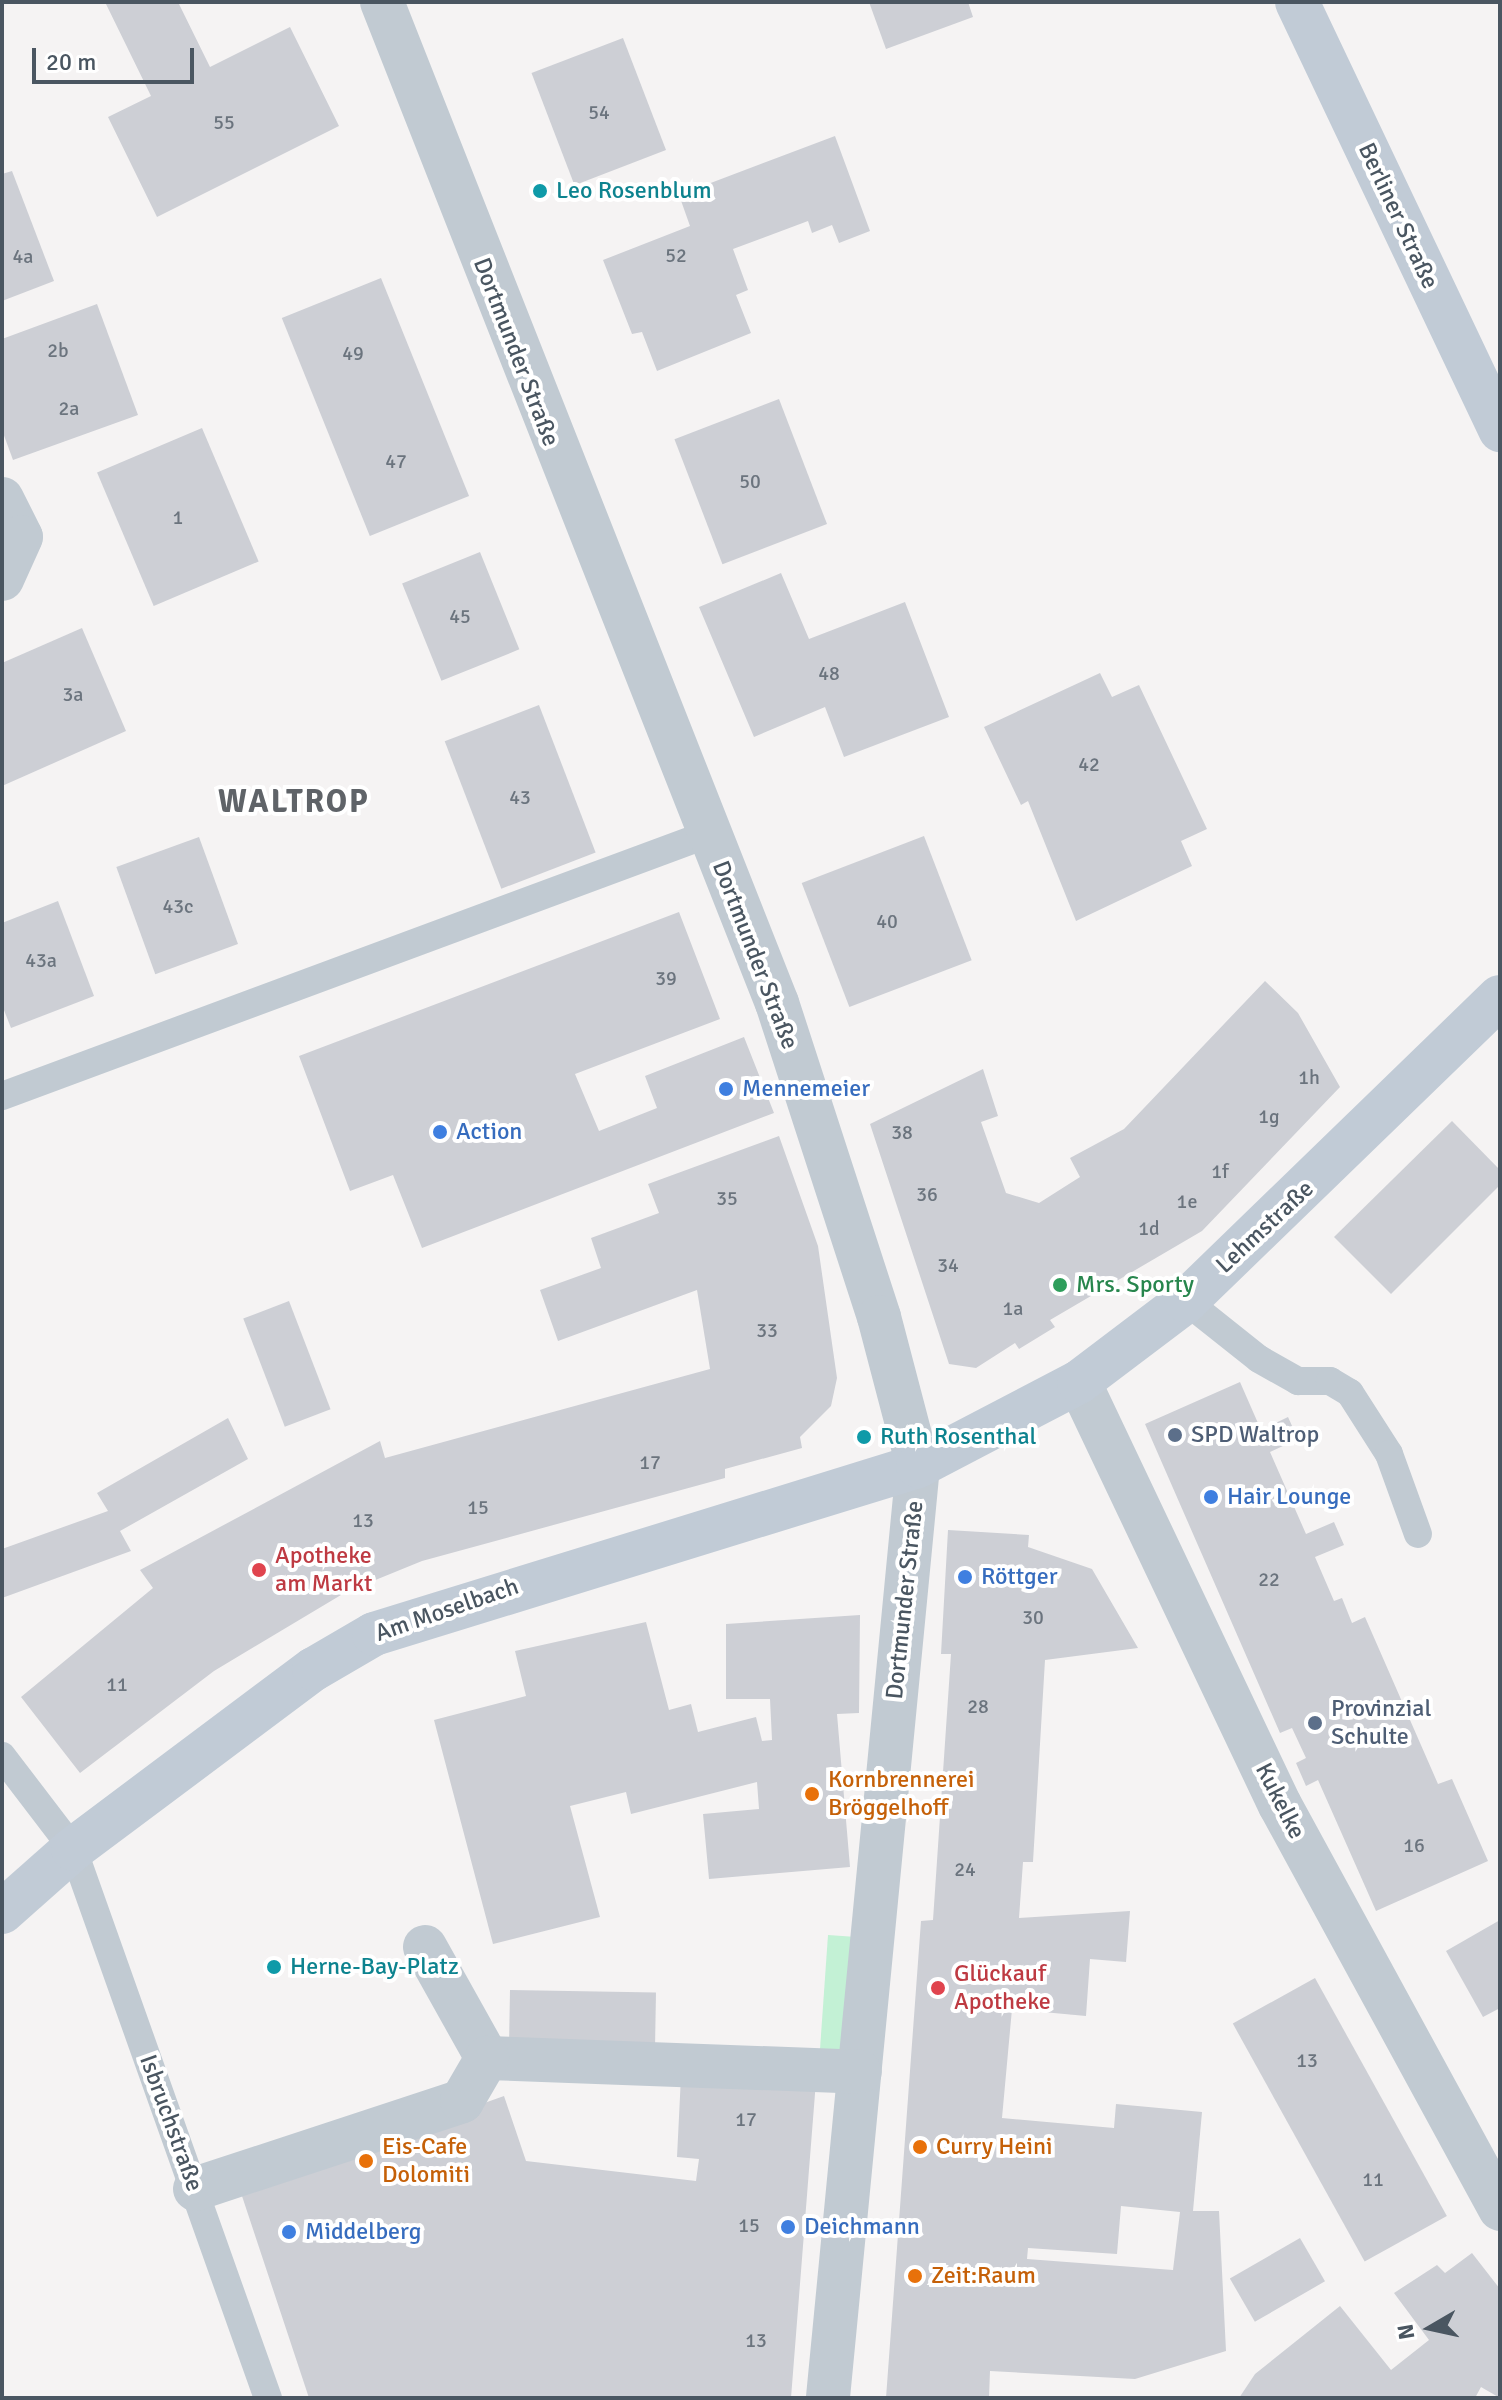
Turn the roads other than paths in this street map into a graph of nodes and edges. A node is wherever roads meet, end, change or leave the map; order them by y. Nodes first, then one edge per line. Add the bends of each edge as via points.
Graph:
1 (382, 2) edge
2 (1297, 2) edge
3 (1500, 430) edge
4 (2, 499) edge
5 (2, 579) edge
6 (708, 834) junction
7 (1500, 997) edge
8 (2, 1096) edge
9 (1186, 1301) junction
10 (1079, 1382) junction
11 (918, 1466) junction
12 (1418, 1534) dead end
13 (2, 1756) edge
14 (73, 1849) junction
15 (2, 1912) edge
16 (425, 1947) dead end
17 (487, 2058) junction
18 (860, 2072) junction
19 (195, 2189) junction
20 (1500, 2209) edge
21 (268, 2398) edge
22 (828, 2398) edge

1 - 6 street, Dortmunder Straße
2 - 3 street, Berliner Straße
4 - 5 street via 21,537
6 - 8 lane, Dortmunder Straße
6 - 11 street, Dortmunder Straße via 777,1003 879,1317
7 - 9 street, Lehmstraße
9 - 10 street, Lehmstraße
9 - 12 lane via 1259,1359 1298,1381 1330,1381 1350,1393 1389,1454
10 - 11 street, Lehmstraße
10 - 20 street, Kukelke via 1280,1805
11 - 14 street, Am Moselbach via 374,1634 314,1669
11 - 18 street, Dortmunder Straße
13 - 14 lane, Isbruchstraße
14 - 15 street, Am Moselbach
14 - 19 lane, Isbruchstraße
16 - 17 street
17 - 18 street
17 - 19 street via 462,2101
18 - 22 street, Dortmunder Straße
19 - 21 lane, Isbruchstraße

